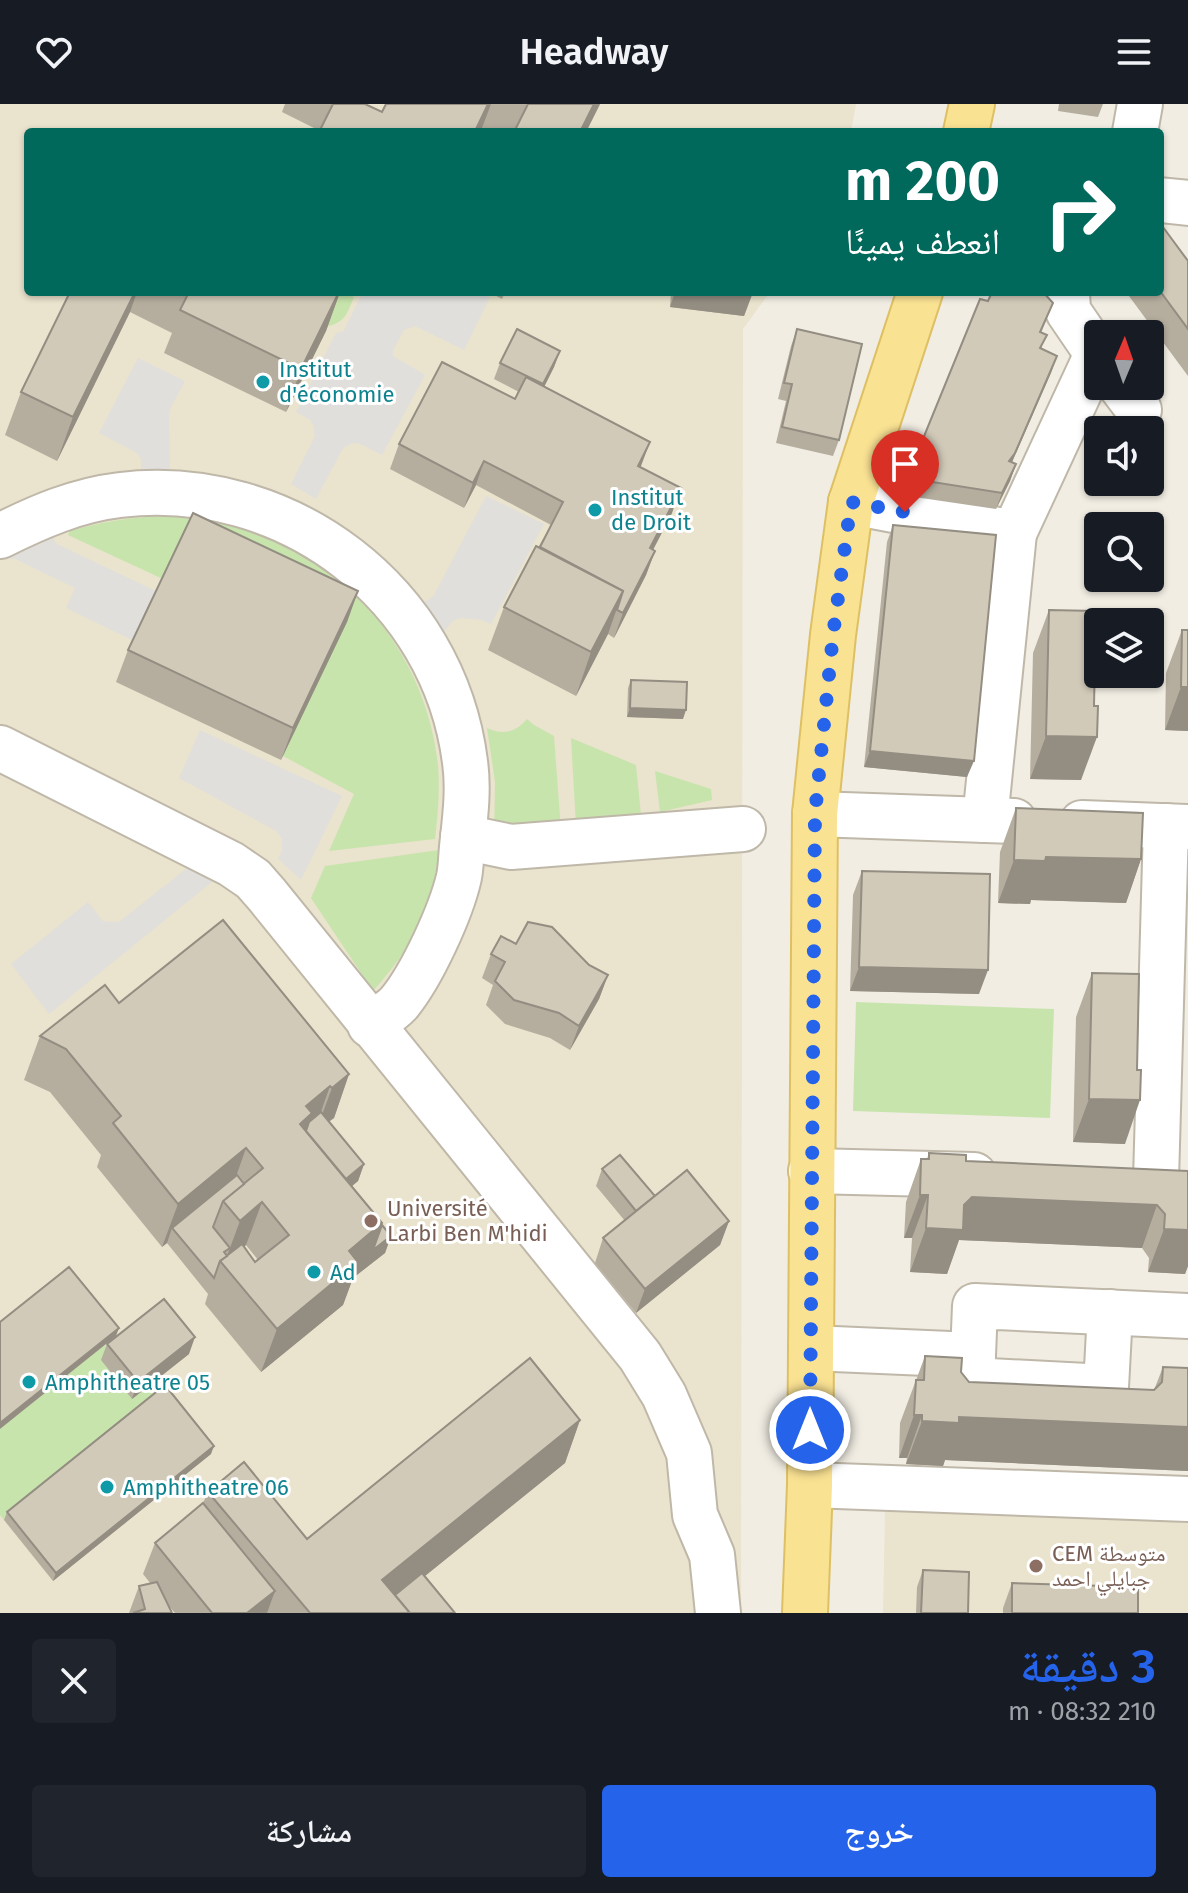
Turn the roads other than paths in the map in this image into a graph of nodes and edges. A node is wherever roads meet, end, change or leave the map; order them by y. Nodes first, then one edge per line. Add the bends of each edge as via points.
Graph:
1 (972, 104) edge
2 (1140, 104) edge
3 (967, 128) edge
4 (1136, 128) edge
5 (1164, 200) edge
6 (1188, 203) edge
7 (919, 296) edge
8 (1067, 296) edge
9 (1084, 334) edge
10 (1084, 384) edge
11 (851, 502) junction
12 (1014, 533) junction
13 (0, 536) edge
14 (0, 748) edge
15 (815, 814) junction
16 (985, 820) junction
17 (1177, 827) edge
18 (743, 829) dead end
19 (463, 837) junction
20 (370, 1025) junction
21 (1175, 1036) edge
22 (811, 1171) junction
23 (1015, 1176) edge
24 (1156, 1180) edge
25 (1110, 1312) junction
26 (1188, 1316) edge
27 (811, 1348) junction
28 (973, 1355) junction
29 (810, 1485) junction
30 (1188, 1499) edge
31 (718, 1613) edge
32 (805, 1613) edge

1 - 3 main road
2 - 4 street
5 - 6 street
7 - 11 main road
8 - 9 street via 1068,311
10 - 12 street
11 - 12 street
11 - 15 main road
12 - 16 street
13 - 19 street via 74,504 164,493 262,510 320,538 390,596 430,653 447,689 466,764
14 - 20 street via 253,879
15 - 16 street
15 - 22 main road
16 - 17 street
17 - 21 street
18 - 19 street via 511,847
19 - 20 street via 459,876 435,940 398,1004
20 - 31 street via 640,1356 664,1395 689,1453 695,1515 712,1555
21 - 24 street
22 - 23 street
22 - 27 main road
25 - 26 street
25 - 28 street via 975,1306
25 - 28 street via 1106,1387 971,1380
27 - 28 street
27 - 29 main road
29 - 30 street
29 - 32 main road

